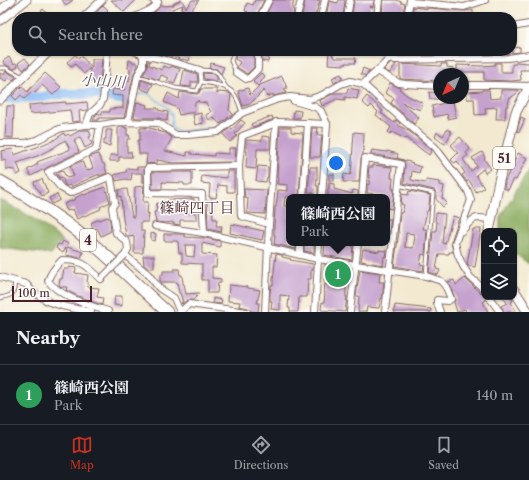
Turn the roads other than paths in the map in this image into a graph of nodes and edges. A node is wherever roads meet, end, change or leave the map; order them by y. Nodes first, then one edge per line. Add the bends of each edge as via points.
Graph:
1 (12, 0) edge
2 (27, 0) edge
3 (269, 0) edge
4 (301, 0) edge
5 (325, 0) edge
6 (350, 0) edge
7 (380, 0) edge
8 (485, 0) edge
9 (99, 1) edge
10 (157, 1) edge
11 (410, 1) edge
12 (0, 10) edge
13 (89, 12) edge
14 (146, 12) edge
15 (263, 12) edge
16 (298, 12) edge
17 (323, 12) edge
18 (348, 12) edge
19 (378, 12) edge
20 (408, 12) edge
21 (0, 21) edge
22 (529, 24) edge
23 (517, 26) edge
24 (529, 55) edge
25 (45, 56) edge
26 (107, 56) edge
27 (143, 56) joint
28 (232, 56) edge
29 (258, 56) edge
30 (392, 57) joint
31 (508, 58) joint
32 (0, 68) edge
33 (200, 70) junction
34 (236, 72) joint
35 (377, 72) junction
36 (23, 77) junction
37 (138, 77) junction
38 (201, 82) junction
39 (363, 84) junction
40 (469, 85) edge
41 (433, 86) edge
42 (529, 87) edge
43 (227, 89) junction
44 (290, 96) junction
45 (0, 100) edge
46 (242, 113) junction
47 (128, 122) junction
48 (276, 122) junction
49 (308, 123) junction
50 (86, 124) junction
51 (327, 124) junction
52 (100, 125) junction
53 (0, 143) edge
54 (239, 166) junction
55 (0, 181) edge
56 (398, 185) junction
57 (0, 189) edge
58 (303, 194) edge
59 (322, 194) edge
60 (362, 194) edge
61 (491, 220) junction
62 (269, 224) junction
63 (155, 226) dead end
64 (490, 228) edge
65 (204, 233) junction
66 (459, 233) junction
67 (300, 246) edge
68 (319, 246) edge
69 (358, 246) edge
70 (268, 248) junction
71 (125, 255) junction
72 (300, 255) junction
73 (318, 259) junction
74 (356, 265) junction
75 (389, 271) junction
76 (426, 276) junction
77 (0, 277) edge
78 (15, 280) junction
79 (481, 286) edge
80 (517, 295) edge
81 (0, 298) edge
82 (491, 300) edge
83 (78, 310) edge
84 (91, 312) edge
85 (108, 312) edge
86 (156, 312) edge
87 (167, 312) edge
88 (180, 312) edge
89 (247, 312) edge
90 (265, 312) edge
91 (314, 312) edge
92 (350, 312) edge
93 (385, 312) edge
94 (440, 312) edge
95 (500, 312) edge
96 (528, 312) edge

1 - 12 street
2 - 21 street
3 - 15 street
4 - 16 street
5 - 17 street
6 - 18 street
7 - 19 street
8 - 11 street via 464,7
9 - 13 street
10 - 14 street via 155,7
11 - 20 street
22 - 23 street
24 - 31 street
25 - 36 street
26 - 50 street via 103,99 90,114
27 - 33 street
27 - 37 street via 143,66
28 - 34 lane
29 - 34 street via 258,69 248,78
30 - 31 street via 395,60
30 - 35 street
32 - 36 lane via 6,68
33 - 38 lane
33 - 43 lane via 215,71
35 - 39 street
35 - 41 street via 399,83
36 - 45 street
37 - 38 lane via 174,88 197,91
37 - 47 street
38 - 43 lane via 213,83
39 - 44 street via 350,81 310,99
39 - 66 street via 435,148 468,190 471,200
40 - 42 street
42 - 61 main road, 51 via 516,112
43 - 46 lane via 234,94
44 - 46 street
44 - 51 street via 294,101 321,111
46 - 47 street via 218,132 188,135 176,135 159,123
47 - 52 street
48 - 49 street
48 - 54 street via 242,136
48 - 62 street
49 - 51 street
49 - 58 street
50 - 52 street
50 - 53 street via 57,130 26,143
51 - 59 street
52 - 71 street via 96,149 48,172 61,188 70,192 111,178 116,233 127,242 128,249
54 - 62 street via 241,216
54 - 65 street via 148,168 148,193 202,194
55 - 87 highway, 4 via 86,239
56 - 60 street via 400,164 365,158
56 - 75 street
56 - 76 lane via 433,193
57 - 86 highway, 4 via 42,214 82,244
61 - 64 main road, 51
61 - 66 street via 482,217 472,219
62 - 70 street
63 - 65 street
65 - 70 street
66 - 79 street via 455,243 458,255 470,277
67 - 72 street
68 - 73 street
69 - 74 street
70 - 72 street
70 - 90 street
71 - 85 street, bridge via 102,279 86,264 73,260 62,260 49,277 48,281 57,289 76,300
71 - 88 street via 148,274 159,288 174,298
72 - 73 street
73 - 74 street
73 - 91 street
74 - 75 street
74 - 92 street
75 - 76 street
75 - 93 street
76 - 94 street via 441,281 451,299 437,300
77 - 78 street
78 - 81 lane via 12,294
78 - 83 street via 26,284 49,302
80 - 96 main road
82 - 95 street
83 - 84 street
88 - 89 street via 190,304

